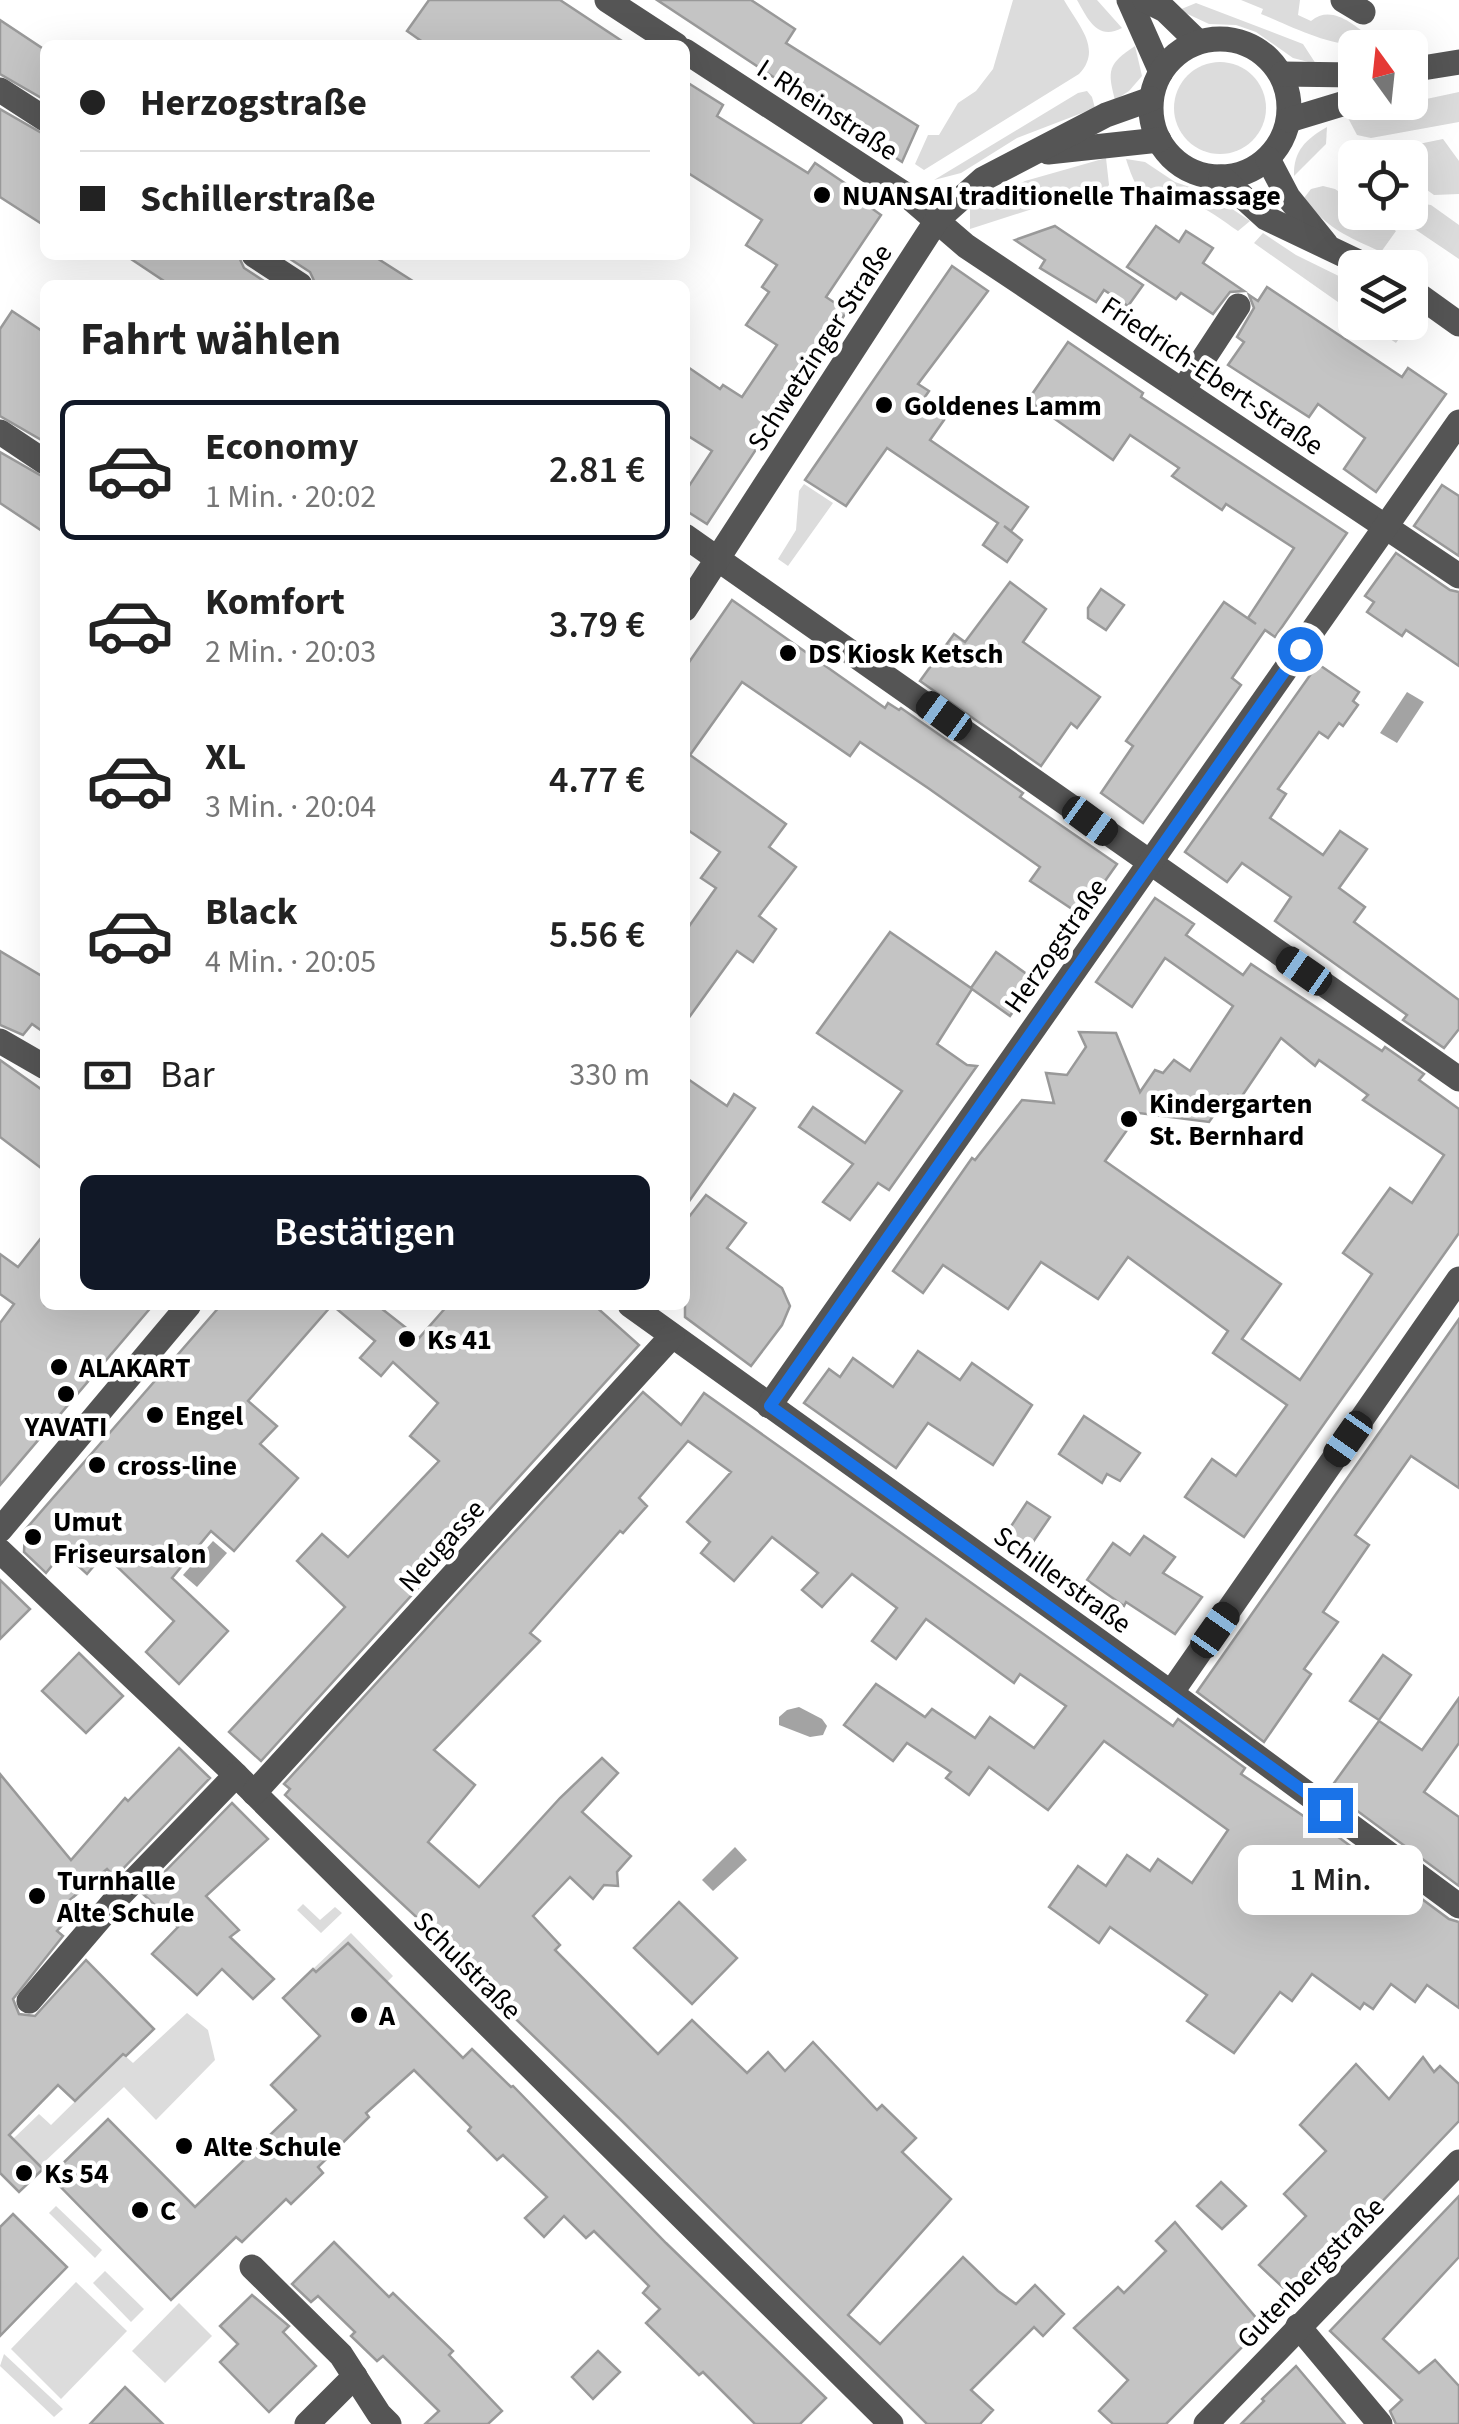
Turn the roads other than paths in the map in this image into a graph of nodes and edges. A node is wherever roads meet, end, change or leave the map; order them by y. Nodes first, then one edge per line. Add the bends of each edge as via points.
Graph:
1 (607, 0) edge
2 (1129, 0) edge
3 (1145, 0) edge
4 (668, 40) edge
5 (1198, 42) junction
6 (690, 54) edge
7 (1455, 63) edge
8 (1428, 67) edge
9 (1161, 72) junction
10 (1428, 73) edge
11 (1282, 74) junction
12 (1338, 75) edge
13 (0, 90) edge
14 (1151, 99) junction
15 (1338, 105) edge
16 (40, 116) edge
17 (1289, 120) junction
18 (1158, 140) junction
19 (1038, 152) junction
20 (1268, 159) junction
21 (1221, 177) junction
22 (937, 220) junction
23 (1326, 244) junction
24 (1338, 250) edge
25 (262, 260) edge
26 (292, 280) edge
27 (1428, 302) edge
28 (1238, 306) dead end
29 (1459, 324) edge
30 (1182, 390) junction
31 (1459, 422) edge
32 (0, 432) edge
33 (40, 459) edge
34 (1386, 527) junction
35 (690, 539) edge
36 (719, 558) junction
37 (1459, 576) edge
38 (690, 602) edge
39 (1149, 862) junction
40 (0, 1042) edge
41 (40, 1064) edge
42 (1459, 1080) edge
43 (1459, 1279) edge
44 (185, 1310) edge
45 (637, 1310) edge
46 (672, 1336) junction
47 (770, 1406) junction
48 (0, 1530) edge
49 (0, 1551) edge
50 (1171, 1693) junction
51 (245, 1784) junction
52 (1459, 1906) edge
53 (29, 2002) dead end
54 (1459, 2162) edge
55 (252, 2267) dead end
56 (1298, 2326) junction
57 (355, 2376) junction
58 (306, 2424) edge
59 (389, 2424) edge
60 (891, 2424) edge
61 (1206, 2424) edge
62 (1380, 2424) edge

1 - 4 street
2 - 9 street
3 - 5 street
5 - 9 street
5 - 11 street via 1246,42
6 - 22 street, I. Rheinstraße
7 - 8 street
7 - 10 street
9 - 14 street
11 - 12 street
11 - 17 street
13 - 16 street
14 - 18 street
14 - 19 street, Schwetzinger Straße
15 - 17 street
17 - 20 street
18 - 19 street, Schwetzinger Straße
18 - 21 street via 1185,167
19 - 22 street, Schwetzinger Straße via 983,178
20 - 21 street
20 - 23 street
21 - 23 street via 1266,218
22 - 30 street, Friedrich-Ebert-Straße
22 - 36 street, Schwetzinger Straße
23 - 24 street
25 - 26 street
27 - 29 street
28 - 30 street
30 - 34 street, Friedrich-Ebert-Straße
31 - 34 street, Herzogstraße
32 - 33 street
34 - 37 street, Friedrich-Ebert-Straße
34 - 39 street, Herzogstraße
35 - 36 street
36 - 38 street, Schwetzinger Straße
36 - 39 street
39 - 42 street
39 - 47 street, Herzogstraße
40 - 41 street
43 - 50 street
44 - 48 street
45 - 46 street, Schillerstraße
46 - 47 street, Schillerstraße
46 - 51 street, Neugasse
47 - 50 street, Schillerstraße
49 - 51 street, Schulstraße
50 - 52 street, Schillerstraße
51 - 53 street, Neugasse via 118,1897
51 - 60 street, Schulstraße
54 - 56 street, Gutenbergstraße
55 - 57 street
56 - 61 street, Gutenbergstraße
56 - 62 street
57 - 58 street
57 - 59 street

